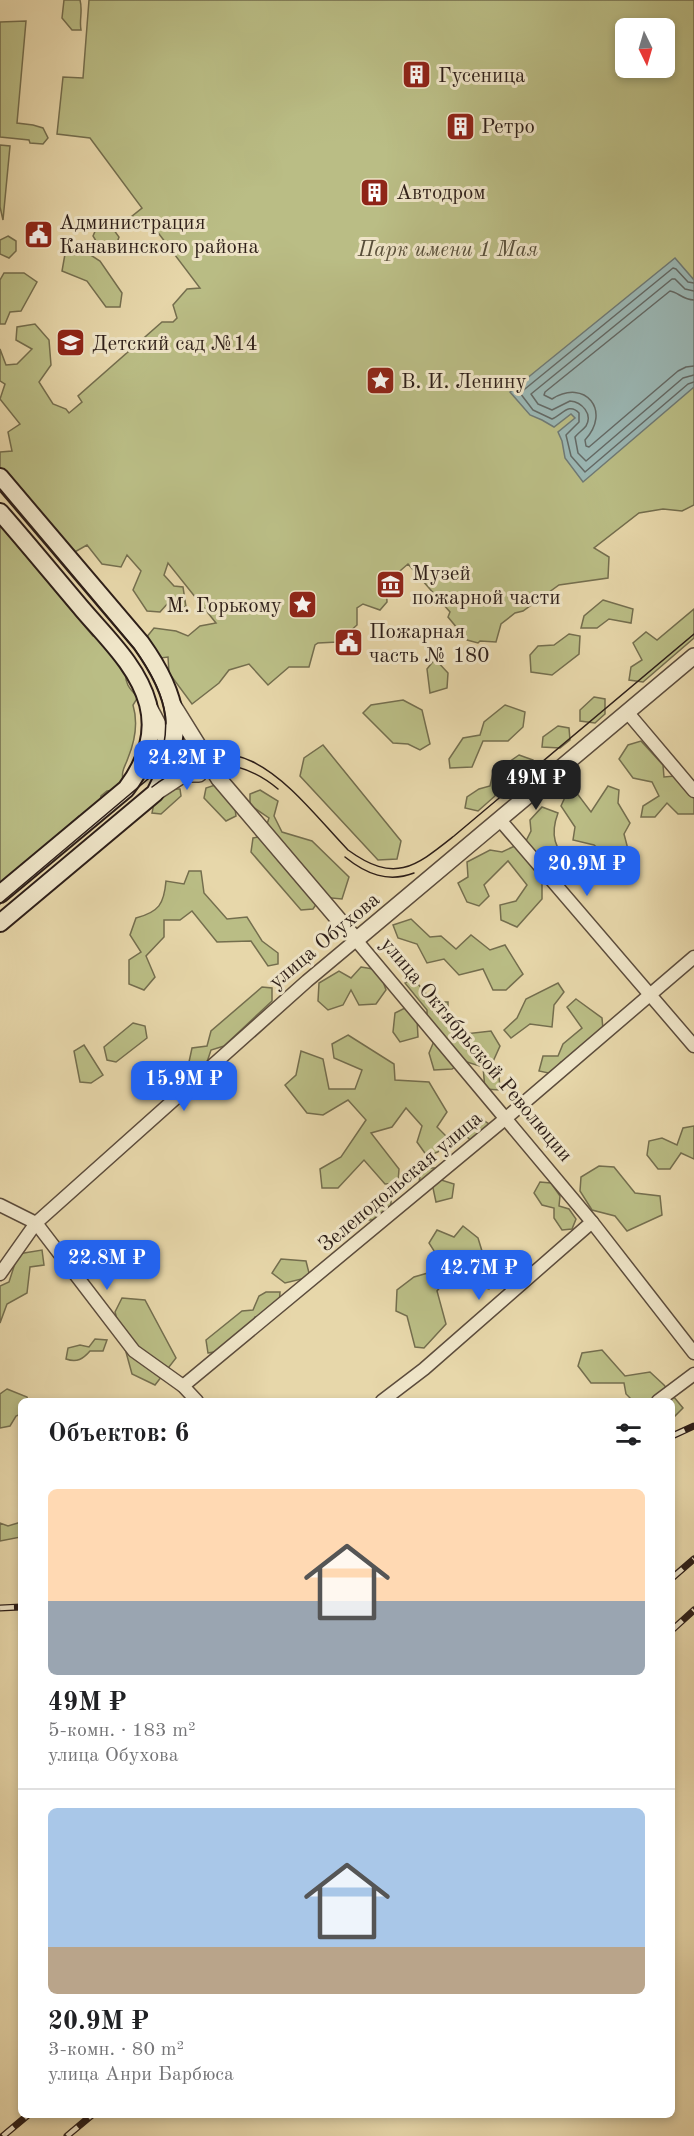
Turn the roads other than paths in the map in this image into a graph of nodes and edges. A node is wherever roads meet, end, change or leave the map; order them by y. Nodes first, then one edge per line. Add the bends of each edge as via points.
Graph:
1 (0, 477) edge
2 (0, 512) edge
3 (694, 656) edge
4 (173, 705) junction
5 (148, 706) junction
6 (628, 713) junction
7 (199, 747) junction
8 (172, 750) junction
9 (146, 756) junction
10 (193, 773) junction
11 (219, 779) junction
12 (694, 791) edge
13 (155, 793) junction
14 (500, 820) junction
15 (0, 894) edge
16 (0, 923) edge
17 (356, 940) junction
18 (694, 957) edge
19 (651, 994) junction
20 (694, 1046) edge
21 (505, 1119) junction
22 (0, 1205) edge
23 (592, 1222) junction
24 (36, 1223) junction
25 (0, 1274) edge
26 (694, 1353) edge
27 (694, 1374) edge
28 (183, 1386) junction
29 (194, 1398) edge
30 (386, 1398) edge
31 (662, 1398) edge

1 - 4 main road via 141,643 158,667
2 - 5 main road via 124,658
3 - 6 street, улица Обухова
4 - 7 street, улица Октябрьской Революции
4 - 8 main road
5 - 8 street
5 - 9 main road via 151,733
6 - 12 street
6 - 14 street, улица Обухова
7 - 8 street
7 - 11 street, улица Октябрьской Революции
8 - 9 street
8 - 10 street
8 - 13 main road
9 - 15 main road via 126,789
10 - 11 street
10 - 13 street via 184,774
11 - 17 street, улица Октябрьской Революции
13 - 16 main road
14 - 17 street, улица Обухова
14 - 19 street
17 - 21 street, улица Октябрьской Революции
17 - 24 street, улица Обухова
18 - 19 street, Зеленодольская улица
19 - 20 street
19 - 21 street, Зеленодольская улица
21 - 23 street, улица Октябрьской Революции
21 - 28 street, Зеленодольская улица
22 - 24 street
23 - 26 street, улица Октябрьской Революции
23 - 30 street
24 - 25 street, улица Обухова
24 - 28 street via 134,1351
27 - 31 street
28 - 29 street

